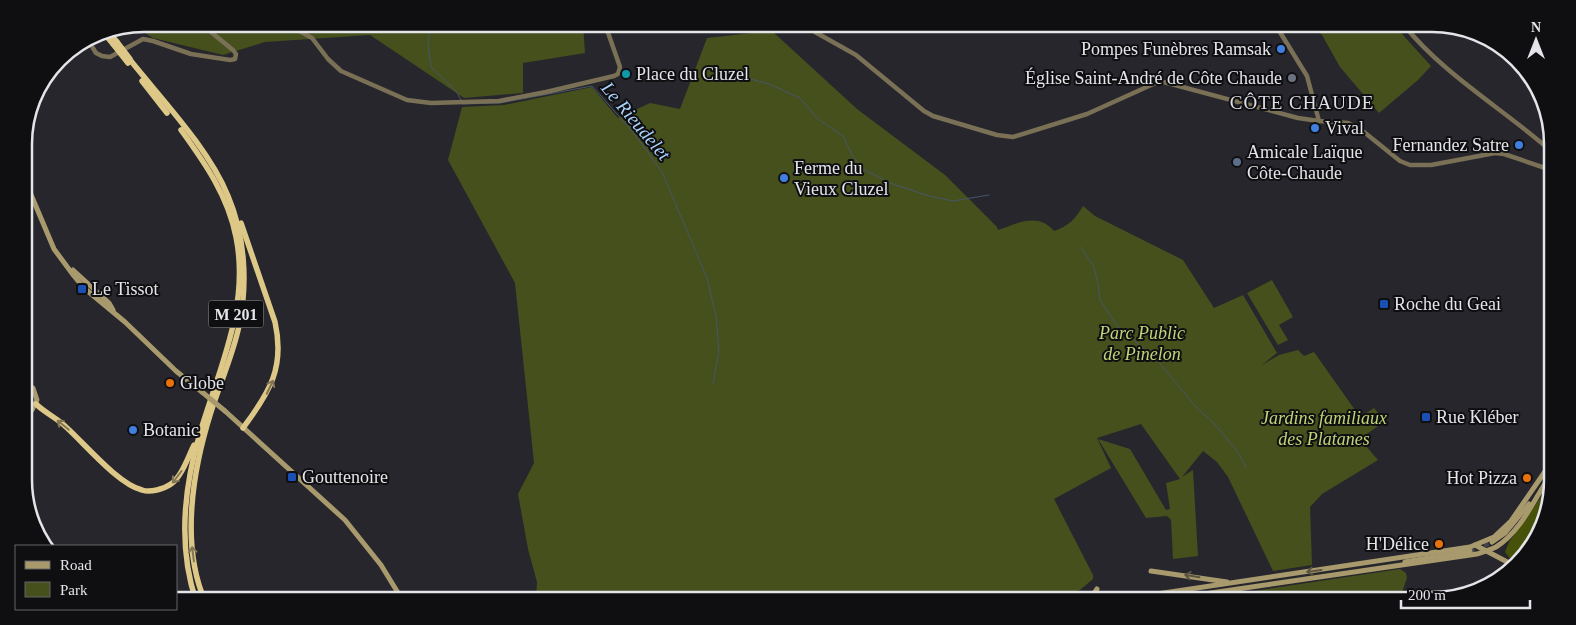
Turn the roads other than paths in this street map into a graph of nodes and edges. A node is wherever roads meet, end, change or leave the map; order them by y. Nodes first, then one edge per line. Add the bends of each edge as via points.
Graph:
1 (816, 32) edge
2 (1280, 32) edge
3 (1409, 32) edge
4 (212, 33) edge
5 (303, 33) edge
6 (608, 33) edge
7 (110, 38) edge
8 (112, 38) edge
9 (115, 43) junction
10 (92, 46) edge
11 (130, 62) junction
12 (1319, 121) junction
13 (1544, 146) edge
14 (1544, 167) edge
15 (229, 196) junction
16 (33, 198) edge
17 (32, 390) edge
18 (36, 404) junction
19 (32, 410) edge
20 (244, 428) junction
21 (199, 434) junction
22 (1544, 473) edge
23 (1544, 473) edge
24 (1544, 485) edge
25 (1544, 486) edge
26 (1513, 524) junction
27 (1492, 542) tunnel mouth
28 (1475, 545) junction
29 (1487, 550) junction
30 (1470, 551) tunnel mouth
31 (1415, 559) junction
32 (1508, 563) edge
33 (1151, 571) dead end
34 (1232, 583) junction
35 (1097, 589) dead end
36 (194, 592) edge
37 (202, 592) edge
38 (398, 592) edge
39 (1095, 592) edge
40 (1171, 592) edge
41 (1218, 592) edge

1 - 12 street via 856,55 924,111 996,135 1013,137 1087,114 1160,81
2 - 12 street via 1306,76
3 - 13 street via 1444,67
4 - 10 street via 234,50 235,59 191,54 143,39 110,57 96,53
5 - 6 street via 312,38 341,71 354,77 407,100 462,102 499,101 618,74 620,67
7 - 9 highway, M 201
8 - 9 highway, M 201
9 - 11 highway, M 201, bridge
11 - 15 highway, M 201 via 201,149
11 - 21 highway, M 201 via 209,170 225,202 236,237 240,289 235,321
12 - 14 street via 1348,123 1410,165 1431,165 1495,153
20 -> 15 highway via 274,380 279,353 278,336
37 -> 15 highway, M 201 via 195,568 192,539 194,490 211,412 239,326 244,292 244,258
16 - 20 main road, bridge via 54,248 84,288
17 - 18 main road
18 - 19 main road
21 -> 18 highway via 183,469 172,484 158,490 143,491 125,482
20 - 38 main road via 345,520 381,565
21 - 36 highway, M 201 via 189,479 184,540
22 - 26 main road
23 - 28 main road via 1511,521 1494,537
24 - 26 main road
25 - 29 main road via 1519,525 1504,542
26 - 27 main road
28 - 29 main road
28 - 31 main road
29 - 31 main road via 1477,554
29 - 32 main road
30 - 31 main road
31 -> 34 main road
31 - 41 main road via 1361,571
34 -> 33 main road
34 - 40 main road
35 - 39 main road

